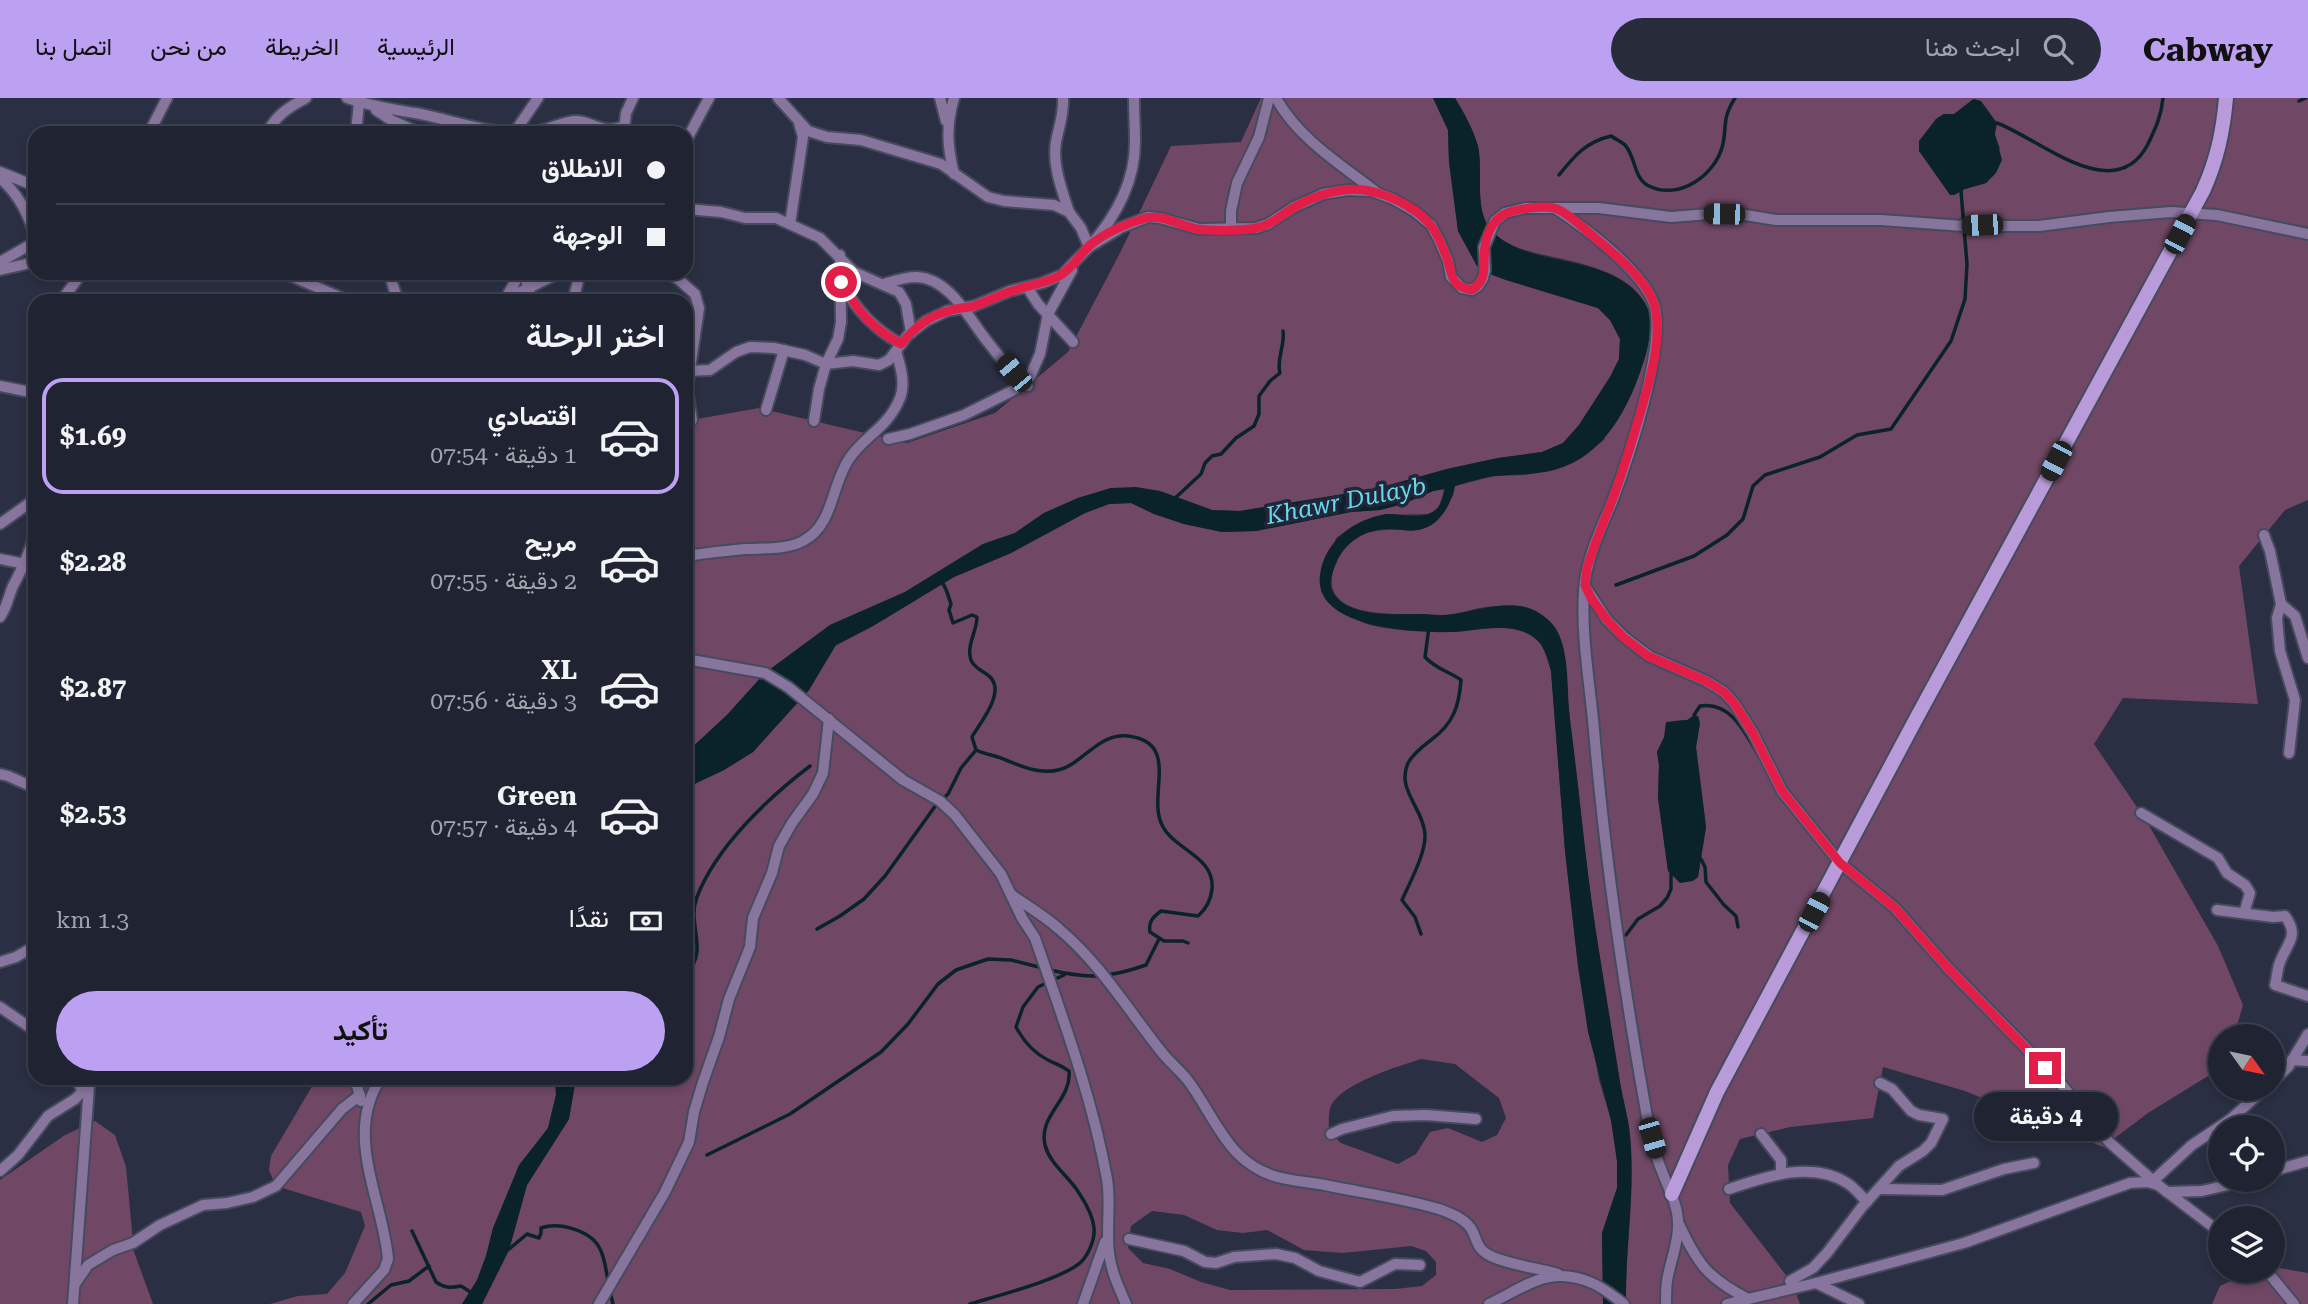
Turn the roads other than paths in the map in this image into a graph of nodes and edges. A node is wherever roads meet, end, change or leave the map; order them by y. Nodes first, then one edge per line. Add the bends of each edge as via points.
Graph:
1 (167, 98) edge
2 (306, 98) edge
3 (347, 98) edge
4 (538, 98) edge
5 (633, 98) edge
6 (709, 98) edge
7 (778, 98) edge
8 (940, 98) edge
9 (954, 98) edge
10 (1063, 98) edge
11 (1134, 98) edge
12 (1269, 98) edge
13 (1276, 98) edge
14 (2226, 98) edge
15 (363, 103) junction
16 (798, 120) junction
17 (947, 123) junction
18 (153, 126) edge
19 (271, 126) edge
20 (358, 126) edge
21 (404, 126) edge
22 (470, 126) edge
23 (519, 126) edge
24 (561, 126) edge
25 (590, 126) edge
26 (625, 126) edge
27 (693, 128) edge
28 (0, 173) edge
29 (954, 174) junction
30 (0, 178) edge
31 (28, 183) edge
32 (1378, 193) junction
33 (1555, 208) junction
34 (693, 210) edge
35 (1069, 212) junction
36 (2191, 214) junction
37 (28, 216) edge
38 (790, 223) junction
39 (1231, 229) junction
40 (2308, 234) edge
41 (28, 246) edge
42 (1089, 247) junction
43 (840, 256) junction
44 (0, 262) edge
45 (1077, 262) junction
46 (28, 264) edge
47 (0, 270) edge
48 (300, 280) edge
49 (524, 280) edge
50 (545, 280) edge
51 (679, 280) edge
52 (841, 282) junction
53 (884, 284) junction
54 (1027, 287) junction
55 (527, 289) junction
56 (333, 294) edge
57 (517, 294) edge
58 (530, 294) edge
59 (965, 307) junction
60 (1048, 314) junction
61 (911, 333) junction
62 (693, 342) edge
63 (1073, 342) dead end
64 (898, 347) junction
65 (784, 350) junction
66 (827, 365) junction
67 (693, 371) edge
68 (1026, 384) junction
69 (0, 386) edge
70 (28, 392) edge
71 (766, 410) dead end
72 (814, 421) dead end
73 (888, 439) dead end
74 (28, 504) edge
75 (0, 524) edge
76 (2264, 535) dead end
77 (693, 555) edge
78 (0, 559) edge
79 (28, 564) edge
80 (28, 567) edge
81 (1585, 585) junction
82 (2281, 604) junction
83 (0, 617) edge
84 (2308, 658) edge
85 (693, 660) edge
86 (829, 719) junction
87 (2289, 753) dead end
88 (0, 774) edge
89 (28, 785) edge
90 (2141, 813) dead end
91 (1840, 863) junction
92 (1012, 895) junction
93 (2217, 910) dead end
94 (2244, 914) junction
95 (28, 950) edge
96 (0, 962) edge
97 (2308, 996) edge
98 (0, 1007) edge
99 (28, 1026) edge
100 (2308, 1034) edge
101 (2292, 1060) junction
102 (2308, 1061) edge
103 (2286, 1069) edge
104 (1880, 1083) dead end
105 (90, 1085) edge
106 (357, 1085) edge
107 (376, 1085) edge
108 (360, 1095) junction
109 (2251, 1101) edge
110 (365, 1114) junction
111 (1476, 1119) dead end
112 (1331, 1134) dead end
113 (1761, 1134) dead end
114 (2308, 1161) edge
115 (2034, 1163) dead end
116 (2285, 1168) edge
117 (0, 1171) edge
118 (1781, 1174) junction
119 (2160, 1186) junction
120 (1729, 1189) dead end
121 (1880, 1189) junction
122 (2208, 1190) edge
123 (1672, 1194) junction
124 (1867, 1202) junction
125 (2208, 1223) edge
126 (1679, 1224) junction
127 (1108, 1229) junction
128 (1129, 1239) dead end
129 (1420, 1265) dead end
130 (1558, 1274) junction
131 (1790, 1281) dead end
132 (75, 1283) junction
133 (1816, 1283) junction
134 (2277, 1283) edge
135 (1748, 1299) junction
136 (73, 1304) edge
137 (353, 1304) edge
138 (599, 1304) edge
139 (1083, 1304) edge
140 (1126, 1304) edge
141 (1489, 1304) edge
142 (1624, 1304) edge
143 (1666, 1304) edge
144 (1727, 1304) edge
145 (1859, 1304) edge
146 (2294, 1304) edge

1 - 18 street
2 - 19 street via 287,108
3 - 15 street
4 - 23 street
5 - 26 street
6 - 27 street
7 - 16 street
8 - 17 street
9 - 17 street
10 - 35 street via 1056,164
11 - 42 street via 1135,144 1129,181 1114,216
12 - 39 street via 1259,137 1237,183
13 - 32 street via 1308,138
14 - 36 main road via 2215,165
15 - 20 street
15 - 21 street
15 - 22 street
16 - 29 street via 808,131 861,140 941,164
16 - 38 street via 803,137
17 - 29 street
24 - 25 street via 576,121
28 - 31 street
29 - 35 street via 988,197 1054,205
30 - 37 street
32 - 33 street via 1431,225 1451,277 1462,288 1472,290 1483,278 1485,247 1495,222 1525,208
32 - 39 street via 1348,190 1323,194 1268,224
33 - 36 street via 1671,217 1739,214 1964,226 2039,226 2146,213
33 - 81 street via 1627,267 1655,306 1654,365
34 - 38 street
35 - 42 street
36 - 40 street
36 - 91 main road
38 - 43 street via 820,238
39 - 42 street via 1199,229 1148,217
41 - 44 street
42 - 45 street
43 - 52 street
43 - 53 street via 854,272
45 - 54 street via 1062,275
45 - 60 street
46 - 47 street
48 - 56 street
49 - 55 street
50 - 55 street
51 - 62 street via 695,293 699,308
52 - 64 street via 870,324
52 - 66 street via 838,339
53 - 59 street via 917,277 935,283
53 - 61 street via 899,292 906,304
54 - 59 street
54 - 60 street
55 - 57 street
55 - 58 street
59 - 61 street via 926,321
59 - 68 street via 986,340
60 - 63 street
60 - 68 street via 1035,368
61 - 64 street
64 - 66 street via 879,365 853,361
64 - 77 street via 901,395 894,411 850,458 824,521 814,533 782,546
65 - 66 street
65 - 67 street via 750,347 710,370
65 - 71 street
66 - 72 street
68 - 73 street via 964,415
69 - 70 street
74 - 75 street
76 - 82 street
78 - 79 street
80 - 83 street via 12,588
81 - 91 street via 1623,637 1648,656 1724,692 1753,733 1782,791
81 - 123 street via 1584,631 1619,954 1647,1122
82 - 84 street via 2294,616
82 - 87 street via 2278,637 2295,700
85 - 86 street via 765,673
86 - 92 street via 903,780 947,807 1001,874
86 - 138 street via 822,774 779,846 703,1082 689,1142
88 - 89 street
90 - 94 street via 2218,858 2250,893
91 - 119 street via 1895,908 2062,1083 2109,1142
91 - 123 main road via 1717,1092
92 - 127 street via 1035,938 1096,1128 1108,1181
92 - 130 street via 1081,949 1186,1078 1238,1154 1256,1167 1285,1181 1439,1209 1460,1217 1485,1253
93 - 94 street
94 - 97 street via 2285,916 2292,937 2275,985
95 - 96 street
98 - 99 street
100 - 101 street
101 - 102 street
101 - 103 street
104 - 121 street via 1892,1089 1911,1111 1943,1119 1931,1143 1899,1166
105 - 117 street via 48,1116
105 - 132 street
106 - 108 street
107 - 110 street
108 - 110 street
108 - 132 street via 342,1109 276,1186 253,1197 203,1205 160,1225 88,1265
109 - 119 street via 2192,1145
110 - 137 street via 364,1141 388,1259 384,1270
111 - 112 street via 1393,1116
113 - 118 street via 1781,1160
114 - 116 street
115 - 121 street via 2004,1168 1942,1190
118 - 120 street
118 - 124 street via 1820,1172 1848,1183
119 - 122 street
119 - 125 street
119 - 133 street via 2130,1183 1964,1243
121 - 124 street
123 - 126 street
124 - 131 street via 1828,1253
126 - 135 street via 1707,1273
126 - 143 street
127 - 139 street
127 - 140 street via 1109,1254
128 - 129 street via 1184,1251 1205,1262 1276,1254 1360,1282 1395,1264
130 - 141 street
130 - 142 street via 1590,1282
132 - 136 street
133 - 135 street
133 - 145 street
134 - 146 street
135 - 144 street

